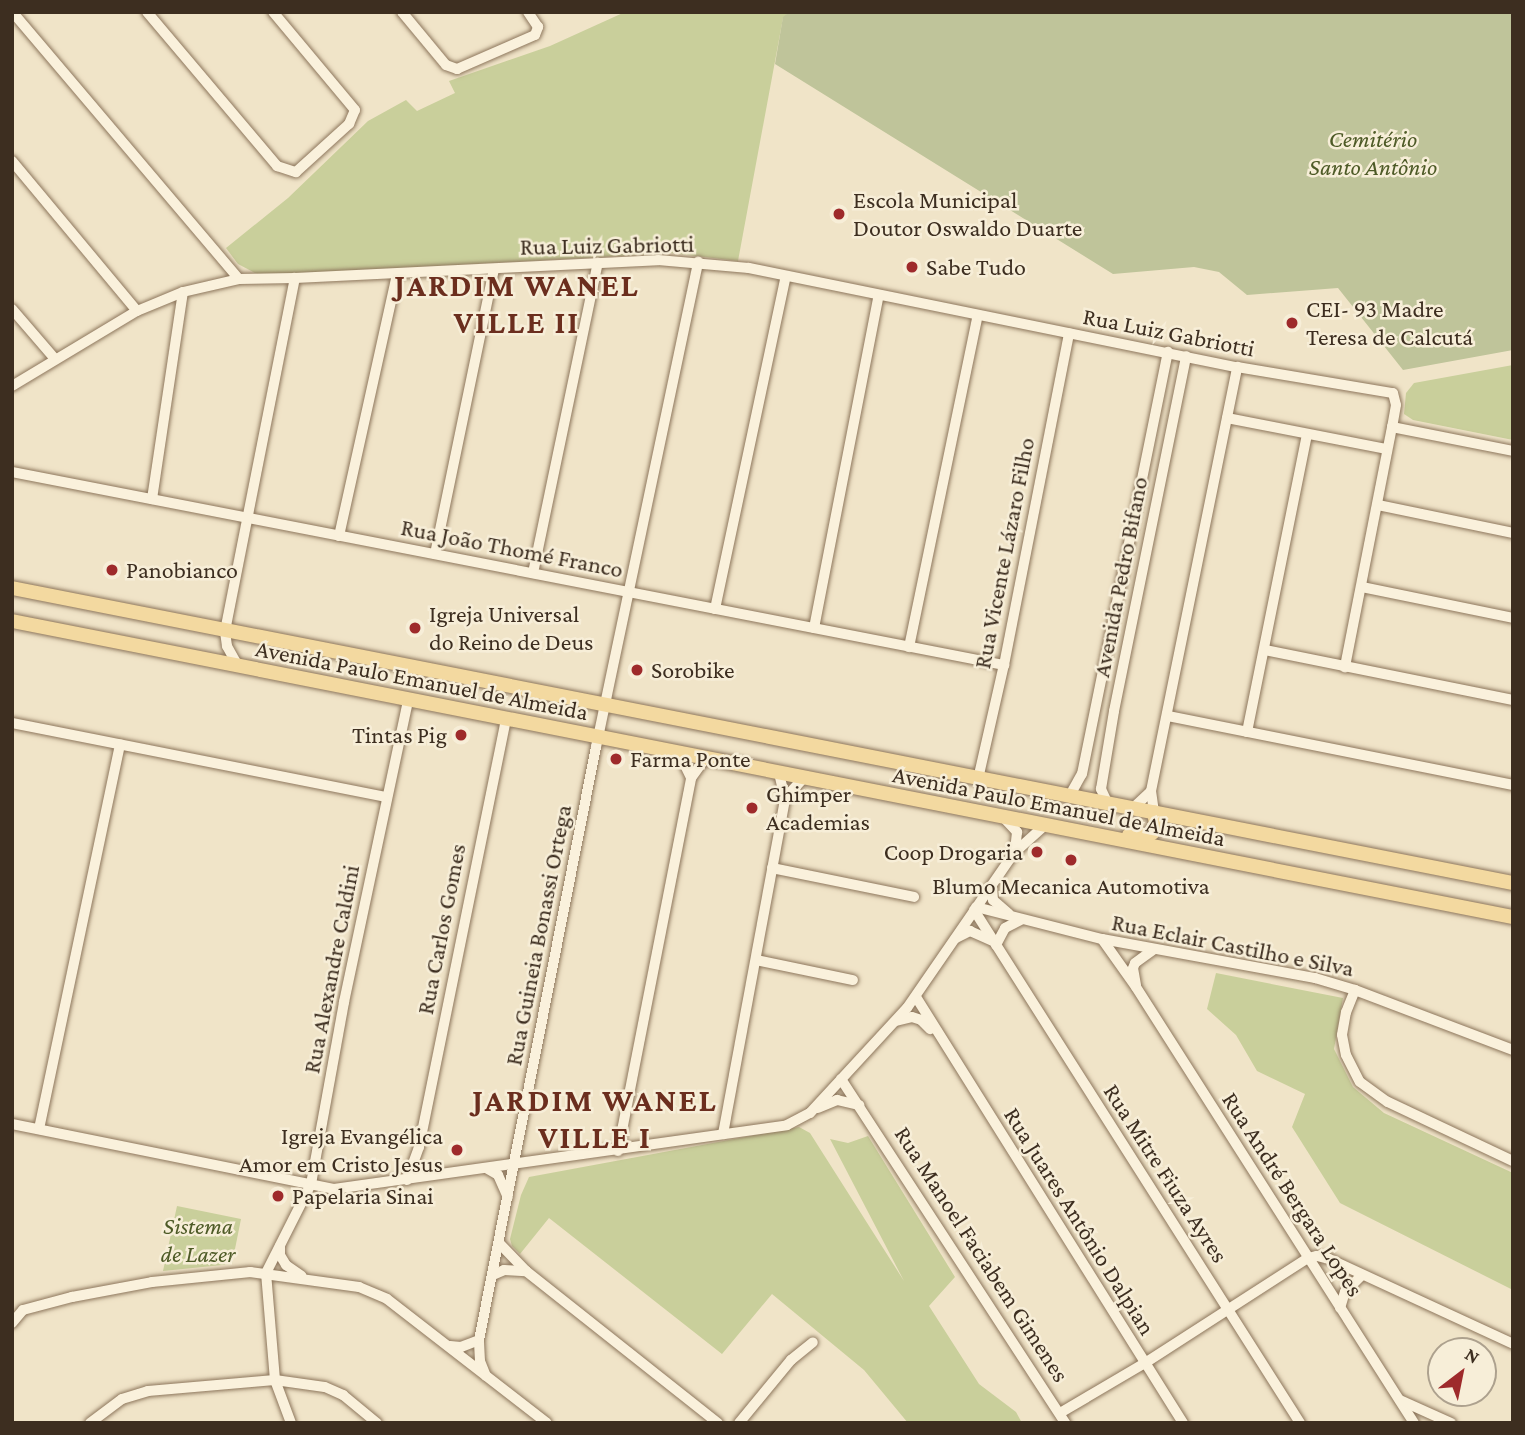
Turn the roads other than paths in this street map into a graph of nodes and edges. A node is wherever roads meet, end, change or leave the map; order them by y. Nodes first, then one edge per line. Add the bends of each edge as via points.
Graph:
1 (147, 12) edge
2 (273, 12) edge
3 (402, 12) edge
4 (528, 12) edge
5 (15, 15) edge
6 (12, 160) edge
7 (698, 262) junction
8 (598, 263) junction
9 (494, 269) junction
10 (397, 275) junction
11 (786, 276) junction
12 (295, 278) junction
13 (239, 279) junction
14 (183, 292) junction
15 (879, 295) junction
16 (12, 309) edge
17 (137, 311) junction
18 (978, 315) junction
19 (1069, 333) junction
20 (1168, 352) junction
21 (1186, 356) junction
22 (55, 359) junction
23 (1237, 367) junction
24 (12, 386) edge
25 (1227, 418) junction
26 (1392, 428) junction
27 (1307, 434) junction
28 (1387, 449) junction
29 (1513, 451) edge
30 (12, 472) edge
31 (152, 499) junction
32 (1378, 505) junction
33 (248, 518) junction
34 (1513, 533) edge
35 (339, 536) junction
36 (435, 554) junction
37 (533, 573) junction
38 (1362, 587) junction
39 (12, 588) edge
40 (629, 592) junction
41 (715, 609) junction
42 (1513, 618) edge
43 (12, 621) edge
44 (814, 628) junction
45 (225, 631) junction
46 (909, 647) junction
47 (1265, 650) junction
48 (1004, 665) junction
49 (238, 666) junction
50 (1345, 667) junction
51 (408, 700) junction
52 (1513, 700) edge
53 (604, 706) junction
54 (1096, 707) junction
55 (1114, 711) junction
56 (1168, 716) junction
57 (506, 719) junction
58 (12, 723) edge
59 (1247, 732) junction
60 (598, 738) junction
61 (120, 744) junction
62 (680, 755) junction
63 (705, 760) junction
64 (779, 774) junction
65 (691, 778) junction
66 (803, 779) junction
67 (978, 779) junction
68 (1513, 785) edge
69 (1151, 790) junction
70 (387, 797) junction
71 (1069, 797) junction
72 (785, 798) junction
73 (1108, 804) junction
74 (1132, 809) junction
75 (1154, 812) junction
76 (1005, 819) junction
77 (1044, 826) junction
78 (1066, 830) junction
79 (1014, 853) junction
80 (772, 868) junction
81 (993, 883) junction
82 (1513, 883) edge
83 (914, 897) dead end
84 (975, 909) junction
85 (1513, 917) edge
86 (1021, 920) junction
87 (954, 939) junction
88 (1101, 939) junction
89 (996, 945) junction
90 (1127, 945) junction
91 (1154, 950) junction
92 (1115, 958) junction
93 (756, 960) junction
94 (1133, 968) junction
95 (853, 980) dead end
96 (1136, 987) junction
97 (1355, 990) junction
98 (916, 997) junction
99 (907, 1007) junction
100 (921, 1020) junction
101 (894, 1022) junction
102 (941, 1042) junction
103 (1513, 1050) edge
104 (841, 1079) junction
105 (862, 1108) junction
106 (810, 1112) junction
107 (12, 1124) edge
108 (39, 1129) junction
109 (723, 1134) junction
110 (520, 1139) junction
111 (419, 1147) junction
112 (618, 1151) junction
113 (547, 1160) junction
114 (1513, 1161) edge
115 (516, 1164) junction
116 (486, 1168) junction
117 (439, 1175) junction
118 (407, 1180) junction
119 (311, 1184) junction
120 (508, 1200) junction
121 (1296, 1239) junction
122 (281, 1240) junction
123 (499, 1243) junction
124 (1308, 1258) junction
125 (1329, 1259) junction
126 (526, 1271) junction
127 (266, 1273) junction
128 (493, 1275) junction
129 (1362, 1275) junction
130 (304, 1277) junction
131 (1340, 1308) junction
132 (18, 1309) edge
133 (1227, 1309) junction
134 (12, 1323) edge
135 (479, 1340) junction
136 (813, 1342) dead end
137 (1513, 1344) edge
138 (450, 1346) junction
139 (1145, 1363) junction
140 (486, 1376) junction
141 (275, 1380) junction
142 (1400, 1400) junction
143 (1063, 1418) edge
144 (90, 1423) edge
145 (291, 1423) edge
146 (377, 1423) edge
147 (547, 1423) edge
148 (718, 1423) edge
149 (739, 1423) edge
150 (1182, 1423) edge
151 (1300, 1423) edge
152 (1414, 1423) edge
153 (1451, 1423) edge

1 - 2 street via 277,166 289,172 301,170 355,115 352,105
3 - 4 street via 453,69 531,38 537,31 536,22
5 - 13 street
6 - 17 street
7 - 8 street, Rua Luiz Gabriotti
7 - 11 street, Rua Luiz Gabriotti
7 - 40 street
8 - 9 street, Rua Luiz Gabriotti
8 - 37 street
9 - 10 street, Rua Luiz Gabriotti
9 - 36 street
10 - 12 street, Rua Luiz Gabriotti
10 - 35 street
11 - 15 street, Rua Luiz Gabriotti
11 - 41 street
12 - 13 street, Rua Luiz Gabriotti
12 - 33 street
13 - 14 street, Rua Luiz Gabriotti
14 - 17 street, Rua Luiz Gabriotti
14 - 31 street
15 - 18 street, Rua Luiz Gabriotti
15 - 44 street
16 - 22 street
17 - 22 street, Rua Luiz Gabriotti
18 - 19 street, Rua Luiz Gabriotti
18 - 46 street
19 - 20 street, Rua Luiz Gabriotti
19 - 48 street, Rua Vicente Lázaro Filho
20 - 21 street, Rua Luiz Gabriotti
20 - 54 street, Avenida Pedro Bifano
21 - 23 street, Rua Luiz Gabriotti
21 - 55 street, Avenida Pedro Bifano
22 - 24 street, Rua Luiz Gabriotti
23 - 25 street
23 - 26 street, Rua Luiz Gabriotti via 1393,393
25 - 27 street
25 - 56 street
26 - 28 street
26 - 29 street
27 - 28 street
27 - 47 street
28 - 32 street
30 - 31 street, Rua João Thomé Franco
31 - 33 street, Rua João Thomé Franco
32 - 34 street
32 - 38 street
33 - 35 street, Rua João Thomé Franco
33 - 45 street
35 - 36 street, Rua João Thomé Franco
36 - 37 street, Rua João Thomé Franco
37 - 40 street, Rua João Thomé Franco
38 - 42 street
38 - 50 street
39 - 45 main road, Avenida Paulo Emanuel de Almeida
40 - 41 street, Rua João Thomé Franco
40 - 53 street
41 - 44 street, Rua João Thomé Franco
43 - 49 main road, Avenida Paulo Emanuel de Almeida
44 - 46 street, Rua João Thomé Franco
45 - 49 street, Avenida Paulo Emanuel de Almeida
45 - 53 main road, Avenida Paulo Emanuel de Almeida
46 - 48 street, Rua João Thomé Franco
47 - 50 street
47 - 59 street
48 - 67 street, Rua Vicente Lázaro Filho
49 - 51 main road, Avenida Paulo Emanuel de Almeida
50 - 52 street
51 - 57 main road, Avenida Paulo Emanuel de Almeida
51 - 70 street, Rua Alexandre Caldini
53 - 60 street, Avenida Paulo Emanuel de Almeida
53 - 67 main road, Avenida Paulo Emanuel de Almeida
54 - 55 street
54 - 71 street, Avenida Pedro Bifano via 1082,774
55 - 73 street, Avenida Pedro Bifano via 1101,789
56 - 59 street
56 - 69 street
57 - 60 main road, Avenida Paulo Emanuel de Almeida
57 - 111 street, Rua Carlos Gomes
58 - 61 street
59 - 68 street
60 - 62 main road, Avenida Paulo Emanuel de Almeida
60 - 110 street, Rua Guineia Bonassi Ortega
61 - 70 street
61 - 108 street
62 - 63 main road, Avenida Paulo Emanuel de Almeida
62 - 65 street
63 - 64 main road, Avenida Paulo Emanuel de Almeida
63 - 65 street
64 - 66 main road, Avenida Paulo Emanuel de Almeida
64 - 72 street
65 - 112 street
66 - 72 street
66 - 76 main road, Avenida Paulo Emanuel de Almeida
67 - 71 main road, Avenida Paulo Emanuel de Almeida
69 - 74 street
69 - 75 street
70 - 119 street, Rua Alexandre Caldini
71 - 73 main road, Avenida Paulo Emanuel de Almeida
72 - 80 street
73 - 74 main road, Avenida Paulo Emanuel de Almeida
74 - 75 main road, Avenida Paulo Emanuel de Almeida
75 - 78 main road via 1155,829 1145,836
75 - 82 main road, Avenida Paulo Emanuel de Almeida
76 - 77 main road, Avenida Paulo Emanuel de Almeida
76 - 79 street via 1017,832
77 - 78 main road, Avenida Paulo Emanuel de Almeida
77 - 79 street
78 - 85 main road, Avenida Paulo Emanuel de Almeida
79 - 81 street
80 - 83 street
80 - 93 street
81 - 84 street
81 - 86 street, Rua Eclair Castilho e Silva via 993,900
84 - 86 street, Rua Eclair Castilho e Silva
84 - 87 street
84 - 89 street, Rua Mitre Fiuza Ayres
86 - 88 street, Rua Eclair Castilho e Silva
86 - 89 street via 1005,928
87 - 89 street via 970,931 985,935
87 - 98 street
88 - 90 street, Rua Eclair Castilho e Silva
88 - 92 street, Rua André Bergara Lopes
89 - 133 street, Rua Mitre Fiuza Ayres
90 - 91 street, Rua Eclair Castilho e Silva
90 - 92 street via 1115,947
90 - 94 street, Rua André Bergara Lopes
91 - 94 street
91 - 97 street, Rua Eclair Castilho e Silva via 1315,978
92 - 96 street, Rua André Bergara Lopes
93 - 95 street
93 - 109 street
94 - 96 street, Rua André Bergara Lopes
96 - 121 street, Rua André Bergara Lopes
97 - 103 street, Rua Eclair Castilho e Silva
97 - 114 street via 1342,1035 1360,1082 1388,1102
98 - 99 street
98 - 102 street, Rua Juares Antônio Dalpian
99 - 100 street, Rua Juares Antônio Dalpian
99 - 101 street
100 - 101 street via 903,1017
100 - 102 street, Rua Juares Antônio Dalpian
101 - 104 street
102 - 139 street, Rua Juares Antônio Dalpian
104 - 105 street, Rua Manoel Faciabem Gimenes
104 - 106 street
105 - 106 street via 852,1101 837,1100
105 - 143 street, Rua Manoel Faciabem Gimenes
106 - 109 street via 787,1125
107 - 108 street
108 - 119 street
109 - 112 street
110 - 113 street via 530,1154
110 - 115 street, Rua Guineia Bonassi Ortega
111 - 117 street via 422,1164
111 - 118 street, Rua Carlos Gomes
112 - 113 street
113 - 115 street
115 - 116 street
115 - 120 street, Rua Guineia Bonassi Ortega
116 - 117 street
116 - 120 street via 503,1181
117 - 118 street
118 - 119 street via 334,1189
119 - 122 street, Rua Alexandre Caldini
120 - 123 street, Rua Guineia Bonassi Ortega
121 - 124 street, Rua André Bergara Lopes
121 - 125 street
122 - 127 street, Rua Alexandre Caldini
122 - 130 street via 280,1255 286,1265
123 - 126 street
123 - 128 street, Rua Guineia Bonassi Ortega
124 - 125 street
124 - 131 street, Rua André Bergara Lopes
124 - 133 street
125 - 129 street
126 - 128 street via 504,1270
126 - 148 street
127 - 130 street
127 - 132 street via 152,1282
127 - 141 street, Rua Alexandre Caldini
128 - 135 street, Rua Guineia Bonassi Ortega
129 - 131 street via 1345,1292
129 - 137 street
130 - 138 street via 359,1287 387,1299
131 - 142 street, Rua André Bergara Lopes
132 - 134 street
133 - 139 street
133 - 151 street, Rua Mitre Fiuza Ayres
135 - 138 street
135 - 140 street, Rua Guineia Bonassi Ortega
136 - 149 street via 791,1360
138 - 140 street
139 - 143 street
139 - 150 street, Rua Juares Antônio Dalpian
140 - 147 street
141 - 144 street via 148,1391 122,1399
141 - 145 street, Rua Alexandre Caldini
141 - 146 street via 325,1387 343,1395
142 - 152 street, Rua André Bergara Lopes
142 - 153 street

